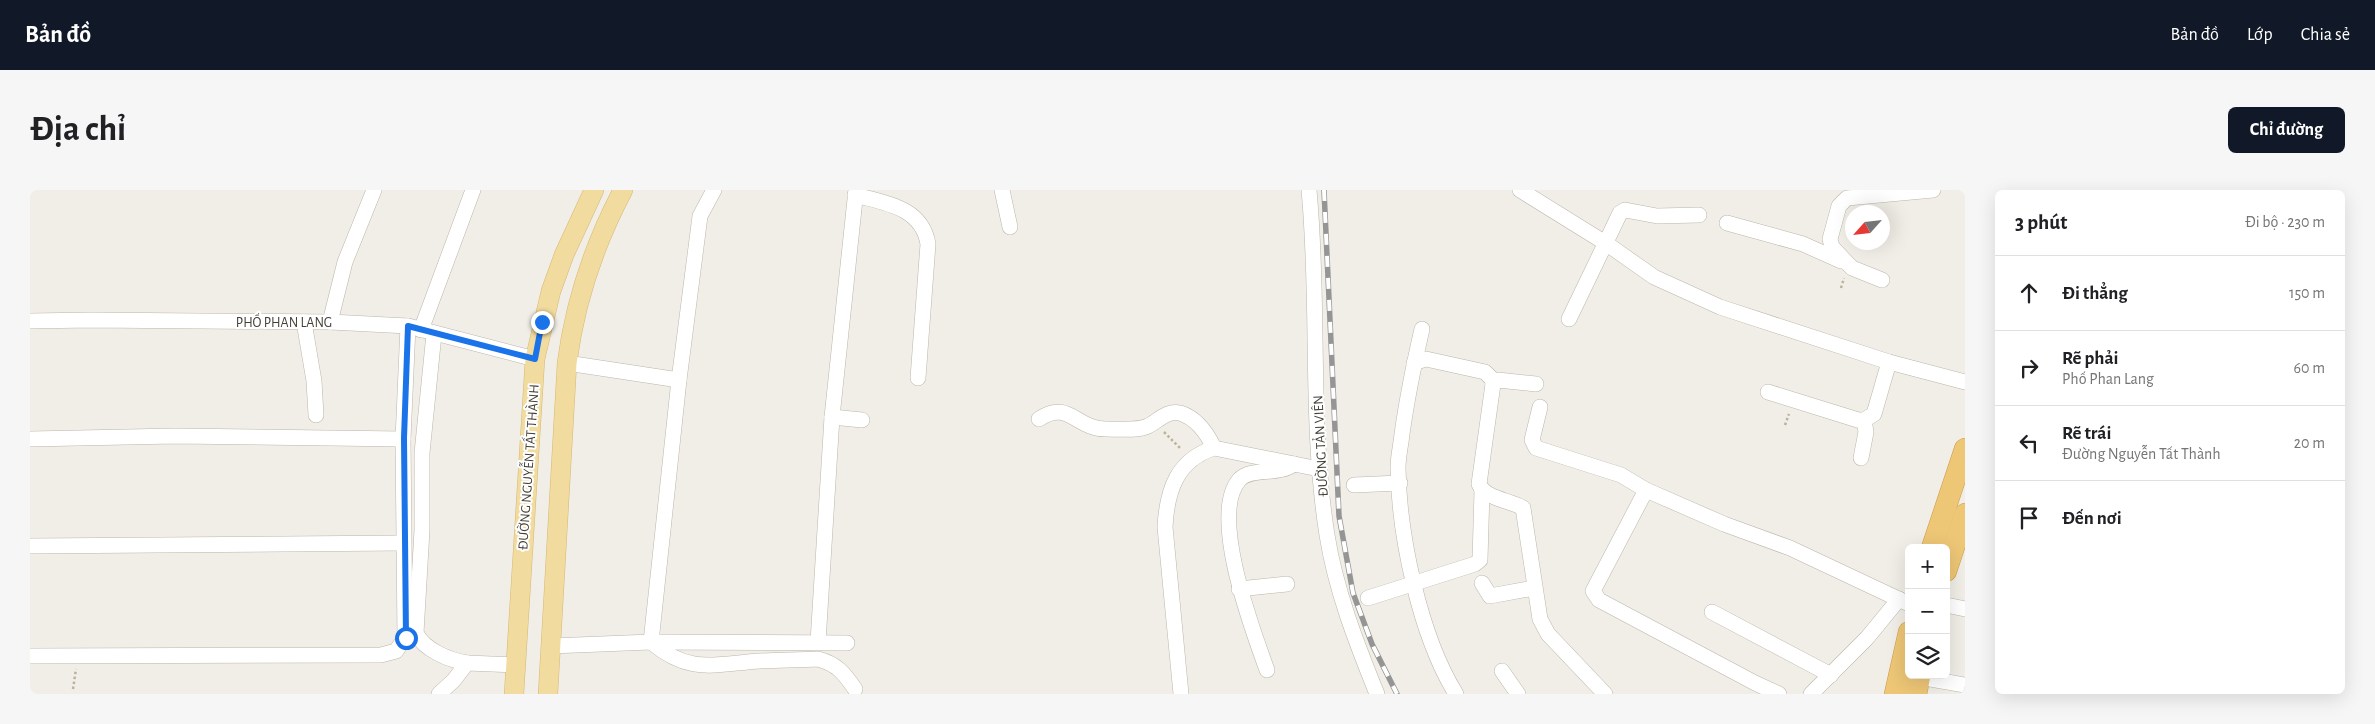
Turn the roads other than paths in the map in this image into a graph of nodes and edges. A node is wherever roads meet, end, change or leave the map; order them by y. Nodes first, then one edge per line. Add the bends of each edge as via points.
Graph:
1 (374, 190) edge
2 (473, 190) edge
3 (594, 190) edge
4 (623, 190) edge
5 (714, 190) edge
6 (1002, 190) edge
7 (1309, 190) edge
8 (1520, 190) edge
9 (1933, 190) edge
10 (856, 192) edge
11 (1861, 193) edge
12 (1699, 215) dead end
13 (1727, 223) dead end
14 (1010, 227) dead end
15 (1607, 244) junction
16 (1846, 262) junction
17 (1882, 280) dead end
18 (1569, 319) dead end
19 (30, 321) edge
20 (304, 322) junction
21 (330, 322) junction
22 (1422, 329) dead end
23 (421, 330) junction
24 (535, 359) junction
25 (1889, 362) junction
26 (566, 363) junction
27 (1414, 363) junction
28 (918, 378) dead end
29 (679, 380) junction
30 (1965, 382) edge
31 (1494, 384) junction
32 (1536, 384) dead end
33 (1768, 392) dead end
34 (1540, 407) dead end
35 (316, 415) dead end
36 (832, 417) junction
37 (1039, 419) dead end
38 (862, 420) dead end
39 (1864, 420) junction
40 (404, 438) junction
41 (30, 439) edge
42 (1214, 448) junction
43 (1965, 449) edge
44 (1861, 458) dead end
45 (1294, 464) junction
46 (1319, 469) junction
47 (1400, 483) junction
48 (1354, 485) dead end
49 (1482, 490) junction
50 (1646, 490) junction
51 (1965, 514) edge
52 (404, 543) junction
53 (1933, 544) edge
54 (30, 546) edge
55 (1950, 559) edge
56 (1414, 583) junction
57 (1482, 583) dead end
58 (1287, 584) dead end
59 (1534, 588) junction
60 (1239, 589) junction
61 (1368, 598) dead end
62 (1904, 601) edge
63 (1950, 606) edge
64 (1965, 609) edge
65 (1712, 612) dead end
66 (1909, 634) edge
67 (651, 642) junction
68 (818, 642) junction
69 (847, 642) dead end
70 (551, 646) junction
71 (30, 656) edge
72 (467, 663) junction
73 (516, 665) junction
74 (1267, 670) dead end
75 (1502, 671) dead end
76 (1831, 675) junction
77 (1918, 682) edge
78 (1965, 685) edge
79 (855, 689) dead end
80 (439, 694) edge
81 (514, 694) edge
82 (548, 694) edge
83 (1181, 694) edge
84 (1377, 694) edge
85 (1456, 694) edge
86 (1518, 694) edge
87 (1605, 694) edge
88 (1779, 694) edge
89 (1811, 694) edge
90 (1895, 694) edge

1 - 21 street via 345,262
2 - 23 street
3 - 24 main road, ĐƯỜNG NGUYỄN TẤT THÀNH via 554,282
4 - 26 main road via 588,268
5 - 29 street via 700,216
6 - 14 street
7 - 46 street, ĐƯỜNG TẢN VIÊN via 1314,258
8 - 15 street
9 - 11 street
10 - 28 street via 909,212 927,236
10 - 36 street
11 - 16 street via 1843,200 1830,240
12 - 15 street via 1657,216 1625,210 1620,213
13 - 16 street via 1803,244
15 - 18 street
15 - 25 street via 1654,277 1720,307
16 - 17 street via 1852,268
19 - 20 street, PHỐ PHAN LANG
20 - 21 street, PHỐ PHAN LANG
20 - 35 street
21 - 23 street, PHỐ PHAN LANG
22 - 27 street
23 - 24 street, PHỐ PHAN LANG
23 - 40 street
23 - 72 street via 422,530 416,633 420,643 455,661
24 - 73 main road, ĐƯỜNG NGUYỄN TẤT THÀNH
25 - 30 street
25 - 39 street via 1874,414
26 - 29 street
26 - 70 main road
27 - 31 street via 1426,359 1485,372
27 - 47 street via 1400,457
29 - 67 street
31 - 32 street via 1498,380
31 - 49 street via 1479,484
33 - 39 street
34 - 50 street via 1532,440 1536,448 1621,475
36 - 38 street
36 - 68 street
37 - 42 street via 1058,410 1092,427 1137,428 1147,427 1163,416 1178,412 1193,419
39 - 44 street via 1866,432
40 - 41 street via 175,436
40 - 52 street
42 - 45 street
42 - 83 street via 1200,452 1192,459 1174,482 1166,504 1165,527
43 - 53 highway
45 - 46 street
45 - 60 street via 1278,471 1247,474 1239,480 1231,498 1232,553
46 - 84 street, ĐƯỜNG TẢN VIÊN via 1339,590
47 - 48 street
47 - 56 street via 1402,520
49 - 56 street via 1480,560
49 - 59 street via 1522,508
50 - 62 street via 1790,548
50 - 88 street via 1593,591 1595,596
51 - 55 highway
52 - 54 street
52 - 71 street via 406,638 396,651 381,655
56 - 61 street
56 - 85 street via 1438,663
57 - 59 street via 1490,596
58 - 60 street
59 - 87 street via 1540,619 1548,634
60 - 74 street
62 - 76 street
63 - 64 street
65 - 76 street
66 - 90 highway
67 - 68 street
67 - 70 street
67 - 79 street via 667,656 706,666 760,661 831,662 842,670
68 - 69 street
70 - 82 main road
72 - 73 street
72 - 80 street
73 - 81 main road, ĐƯỜNG NGUYỄN TẤT THÀNH
75 - 86 street
76 - 89 street
77 - 78 street

